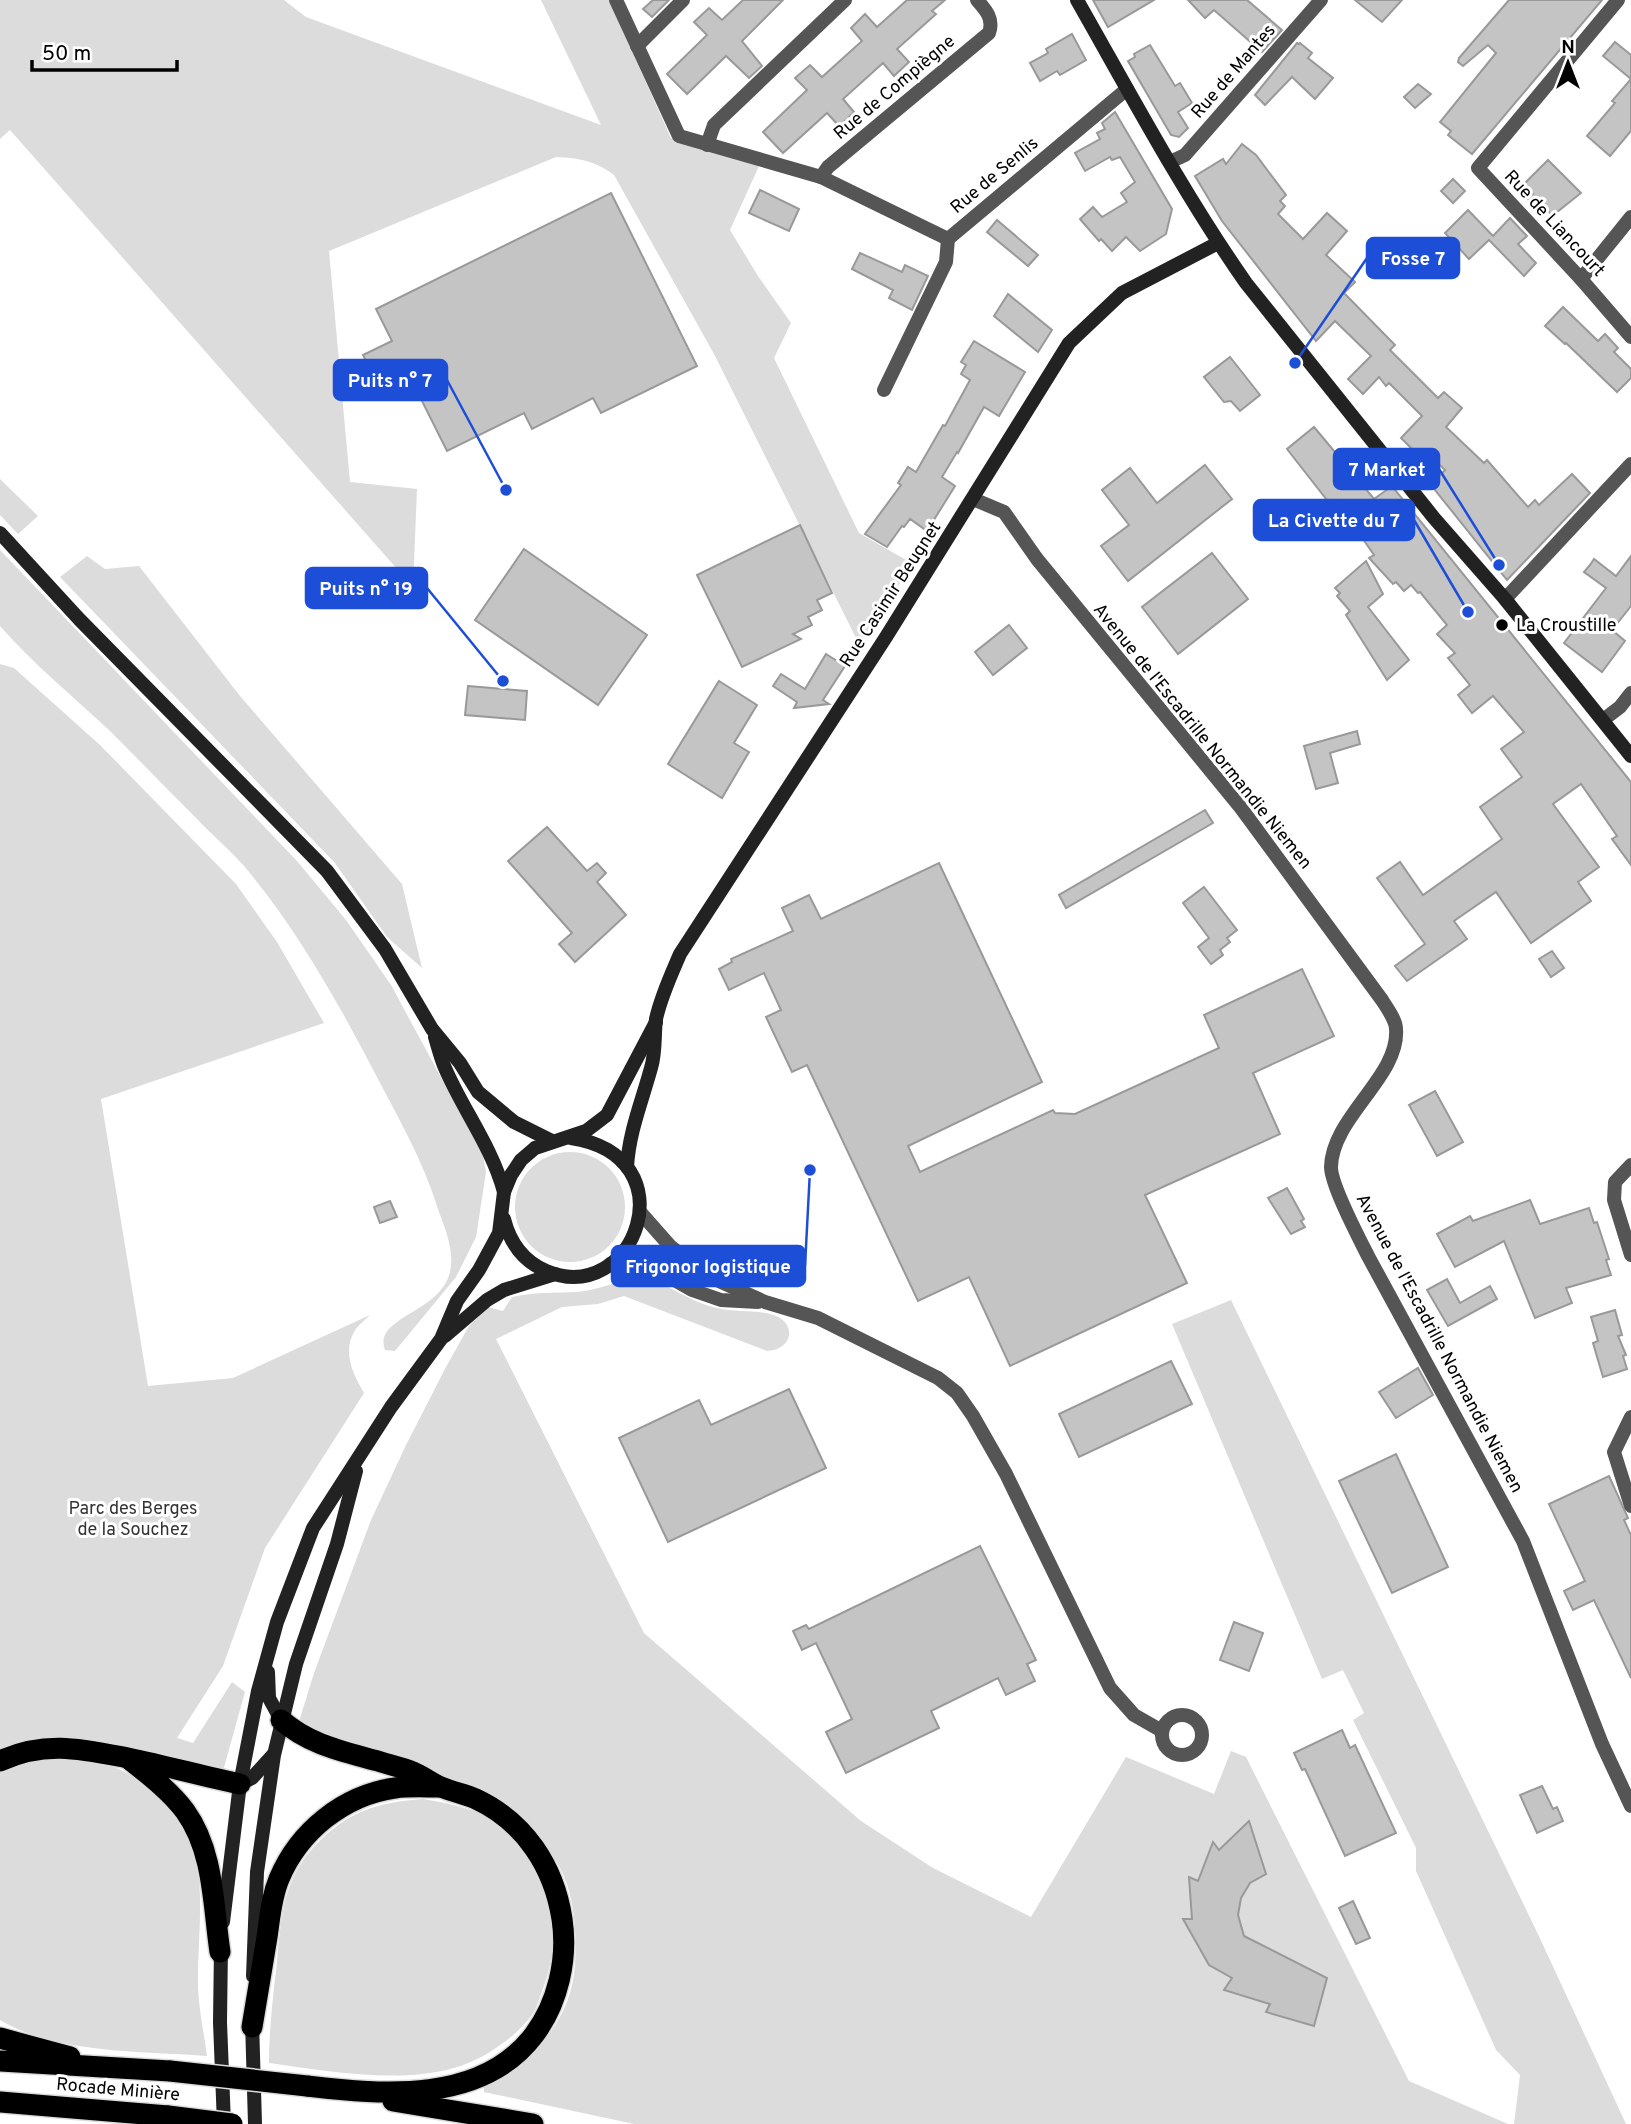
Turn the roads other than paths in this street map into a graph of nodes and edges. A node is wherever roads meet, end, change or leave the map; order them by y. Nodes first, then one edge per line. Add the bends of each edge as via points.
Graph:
1 (616, 0) edge
2 (683, 0) edge
3 (845, 0) edge
4 (977, 0) edge
5 (1077, 0) edge
6 (1321, 0) edge
7 (1618, 0) edge
8 (637, 46) junction
9 (1127, 89) junction
10 (707, 145) junction
11 (1170, 162) junction
12 (821, 177) junction
13 (1631, 217) edge
14 (948, 239) junction
15 (1218, 243) junction
16 (1581, 279) junction
17 (1631, 337) edge
18 (884, 390) dead end
19 (1631, 464) edge
20 (973, 499) junction
21 (0, 533) edge
22 (1505, 599) junction
23 (1631, 693) edge
24 (1603, 720) junction
25 (1631, 756) edge
26 (656, 1022) junction
27 (432, 1029) junction
28 (570, 1138) junction
29 (552, 1141) junction
30 (1631, 1165) edge
31 (627, 1167) junction
32 (504, 1192) junction
33 (640, 1212) junction
34 (503, 1214) junction
35 (1631, 1255) edge
36 (610, 1264) junction
37 (555, 1274) junction
38 (765, 1302) junction
39 (441, 1339) junction
40 (1631, 1418) edge
41 (359, 1459) junction
42 (1631, 1506) edge
43 (268, 1656) junction
44 (281, 1720) junction
45 (1162, 1731) dead end
46 (274, 1755) junction
47 (127, 1758) junction
48 (0, 1762) edge
49 (240, 1784) junction
50 (440, 1787) junction
51 (1631, 1806) edge
52 (220, 1952) junction
53 (252, 2027) junction
54 (0, 2038) edge
55 (0, 2061) edge
56 (106, 2066) junction
57 (351, 2091) junction
58 (0, 2102) edge
59 (224, 2124) edge
60 (232, 2124) edge
61 (255, 2124) edge
62 (533, 2124) edge

1 - 8 street
2 - 8 street
3 - 10 street via 714,125
4 - 12 street, Rue de Compiègne via 989,14 989,33
5 - 9 main road
6 - 11 street, Rue de Mantes via 1185,155
7 - 16 street, Rue de Liancourt via 1478,168
8 - 10 street via 679,136
9 - 11 main road
9 - 14 street, Rue de Senlis
10 - 12 street
11 - 15 main road
12 - 14 street
13 - 16 street
14 - 18 street, Rue de Senlis via 946,262
15 - 20 main road, Rue Casimir Beugnet via 1122,293 1069,343
15 - 22 main road via 1318,375
16 - 17 street, Rue de Liancourt
19 - 22 street
20 - 26 main road, Rue Casimir Beugnet via 680,954
20 - 51 street, Avenue de l'Escadrille Normandie Niemen via 1004,512 1037,559 1241,808 1382,1000 1396,1027 1393,1053 1336,1141 1331,1169 1368,1256 1523,1541
21 - 27 main road via 327,871 384,949
22 - 24 main road
23 - 24 street
24 - 25 main road
26 - 28 main road via 607,1115
26 - 31 main road via 652,1064 628,1146
27 - 29 main road via 478,1092 514,1122
27 - 32 main road via 445,1068 499,1172
28 - 29 main road
28 - 31 main road via 611,1151
29 - 32 main road via 521,1160
30 - 35 street via 1615,1182 1614,1200
31 - 33 main road via 640,1196
32 - 34 main road
33 - 36 main road via 636,1232
33 - 38 street via 683,1258 710,1277
34 - 37 main road via 519,1253
34 - 39 main road via 499,1233 457,1301
36 - 37 main road via 584,1275
36 - 38 street via 634,1262 721,1300
37 - 39 main road via 504,1290
38 - 45 street via 818,1318 938,1378 957,1393 1006,1474 1110,1688 1134,1715
39 - 41 main road
40 - 42 street via 1614,1452
41 - 43 main road via 313,1528
41 - 44 main road
43 - 44 main road via 269,1698
43 - 49 main road
44 - 46 main road
44 - 50 highway via 322,1745 413,1772
46 - 49 main road
46 - 53 main road via 257,1872
47 - 48 highway via 57,1748 31,1750
47 - 49 highway
47 - 52 highway via 169,1794 195,1828 208,1863
49 - 52 main road
50 - 53 highway via 396,1787 363,1796 332,1812 299,1844 278,1880 272,1902
50 - 57 highway via 500,1812 522,1831 551,1874 563,1922 556,1993 522,2050 500,2067 442,2089
52 - 59 main road
53 - 61 main road
54 - 56 highway
55 - 56 highway
56 - 57 highway, bridge
57 - 62 highway
58 - 60 highway, Rocade Minière, bridge

